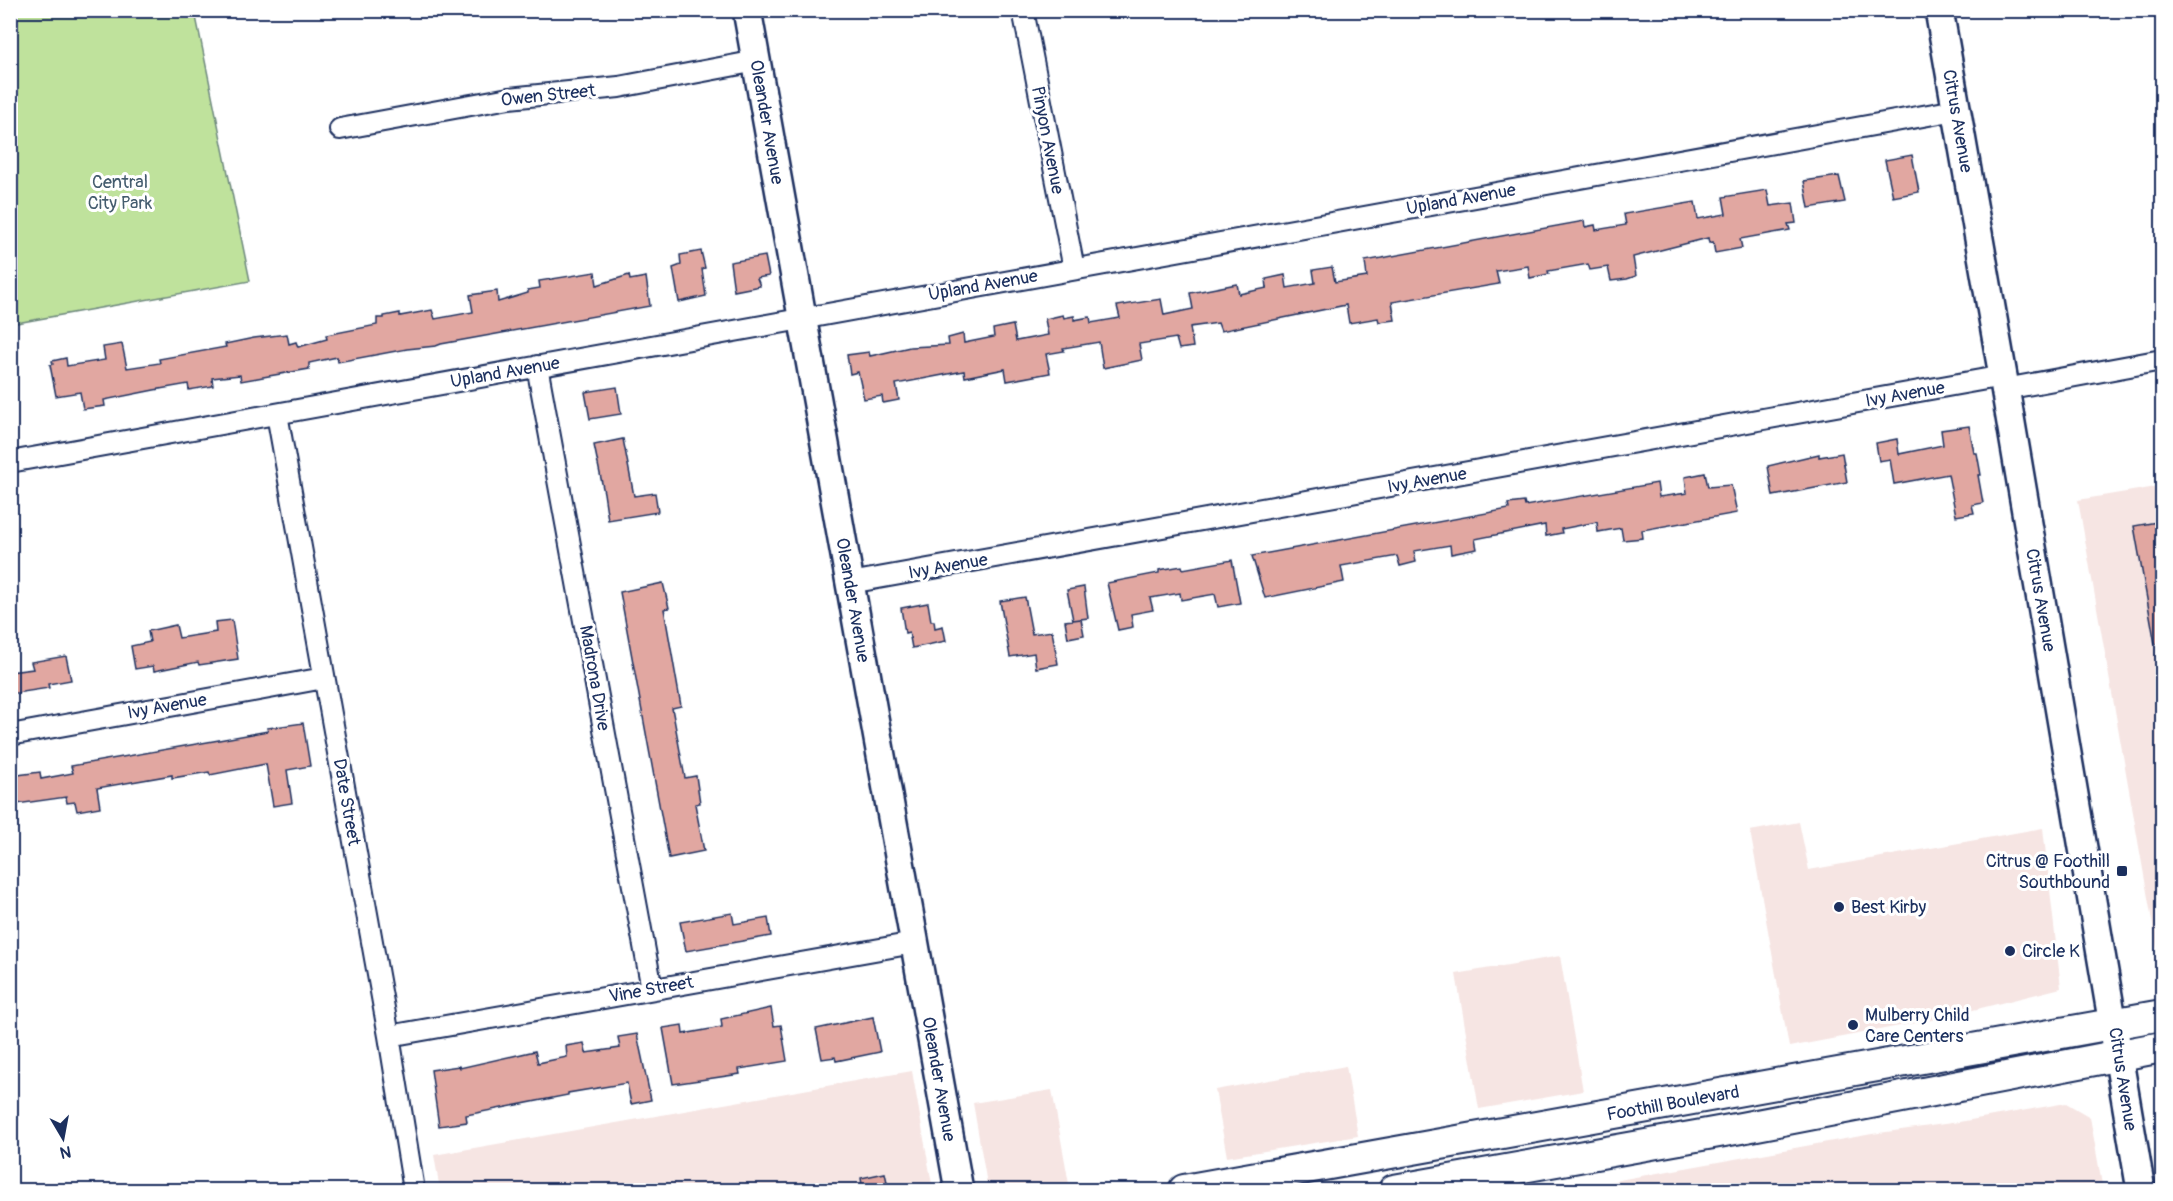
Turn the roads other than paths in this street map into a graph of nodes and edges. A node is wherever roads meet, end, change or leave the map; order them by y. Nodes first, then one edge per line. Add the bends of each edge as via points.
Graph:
1 (1023, 10) edge
2 (1939, 10) edge
3 (750, 11) edge
4 (757, 61) junction
5 (1956, 110) junction
6 (340, 129) dead end
7 (1074, 268) junction
8 (802, 319) junction
9 (2163, 360) edge
10 (537, 366) junction
11 (2004, 383) junction
12 (277, 414) junction
13 (10, 462) edge
14 (850, 584) junction
15 (324, 678) junction
16 (10, 735) edge
17 (914, 943) junction
18 (652, 989) junction
19 (2163, 1015) edge
20 (2114, 1023) junction
21 (389, 1036) junction
22 (2163, 1047) edge
23 (2119, 1055) junction
24 (1664, 1104) junction
25 (1493, 1173) junction
26 (414, 1191) edge
27 (959, 1191) edge
28 (1185, 1191) edge
29 (1394, 1191) edge
30 (2141, 1191) edge

1 - 7 street, Pinyon Avenue
2 - 5 street, Citrus Avenue
3 - 4 street, Oleander Avenue
4 - 6 street, Owen Street via 619,87 509,98
4 - 8 street, Oleander Avenue
5 - 7 street, Upland Avenue
5 - 11 street, Citrus Avenue
7 - 8 street, Upland Avenue
8 - 10 street, Upland Avenue
8 - 14 street, Oleander Avenue
9 - 11 street, Ivy Avenue
10 - 12 street, Upland Avenue
10 - 18 street, Madrona Drive
11 - 14 street, Ivy Avenue
11 - 20 street, Citrus Avenue
12 - 13 street, Upland Avenue
12 - 15 street, Date Street
14 - 17 street, Oleander Avenue
15 - 16 street, Ivy Avenue
15 - 21 street, Date Street
17 - 18 street, Vine Street
17 - 27 street, Oleander Avenue
18 - 21 street, Vine Street
19 - 20 main road, Foothill Boulevard
20 - 23 street, Citrus Avenue
20 - 24 main road, Foothill Boulevard
21 - 26 street, Date Street
22 - 23 main road, Foothill Boulevard
23 - 25 main road, Foothill Boulevard
23 - 30 street, Citrus Avenue
24 - 25 main road via 1638,1126 1512,1151 1500,1157
24 - 28 main road, Foothill Boulevard
25 - 29 main road, Foothill Boulevard

